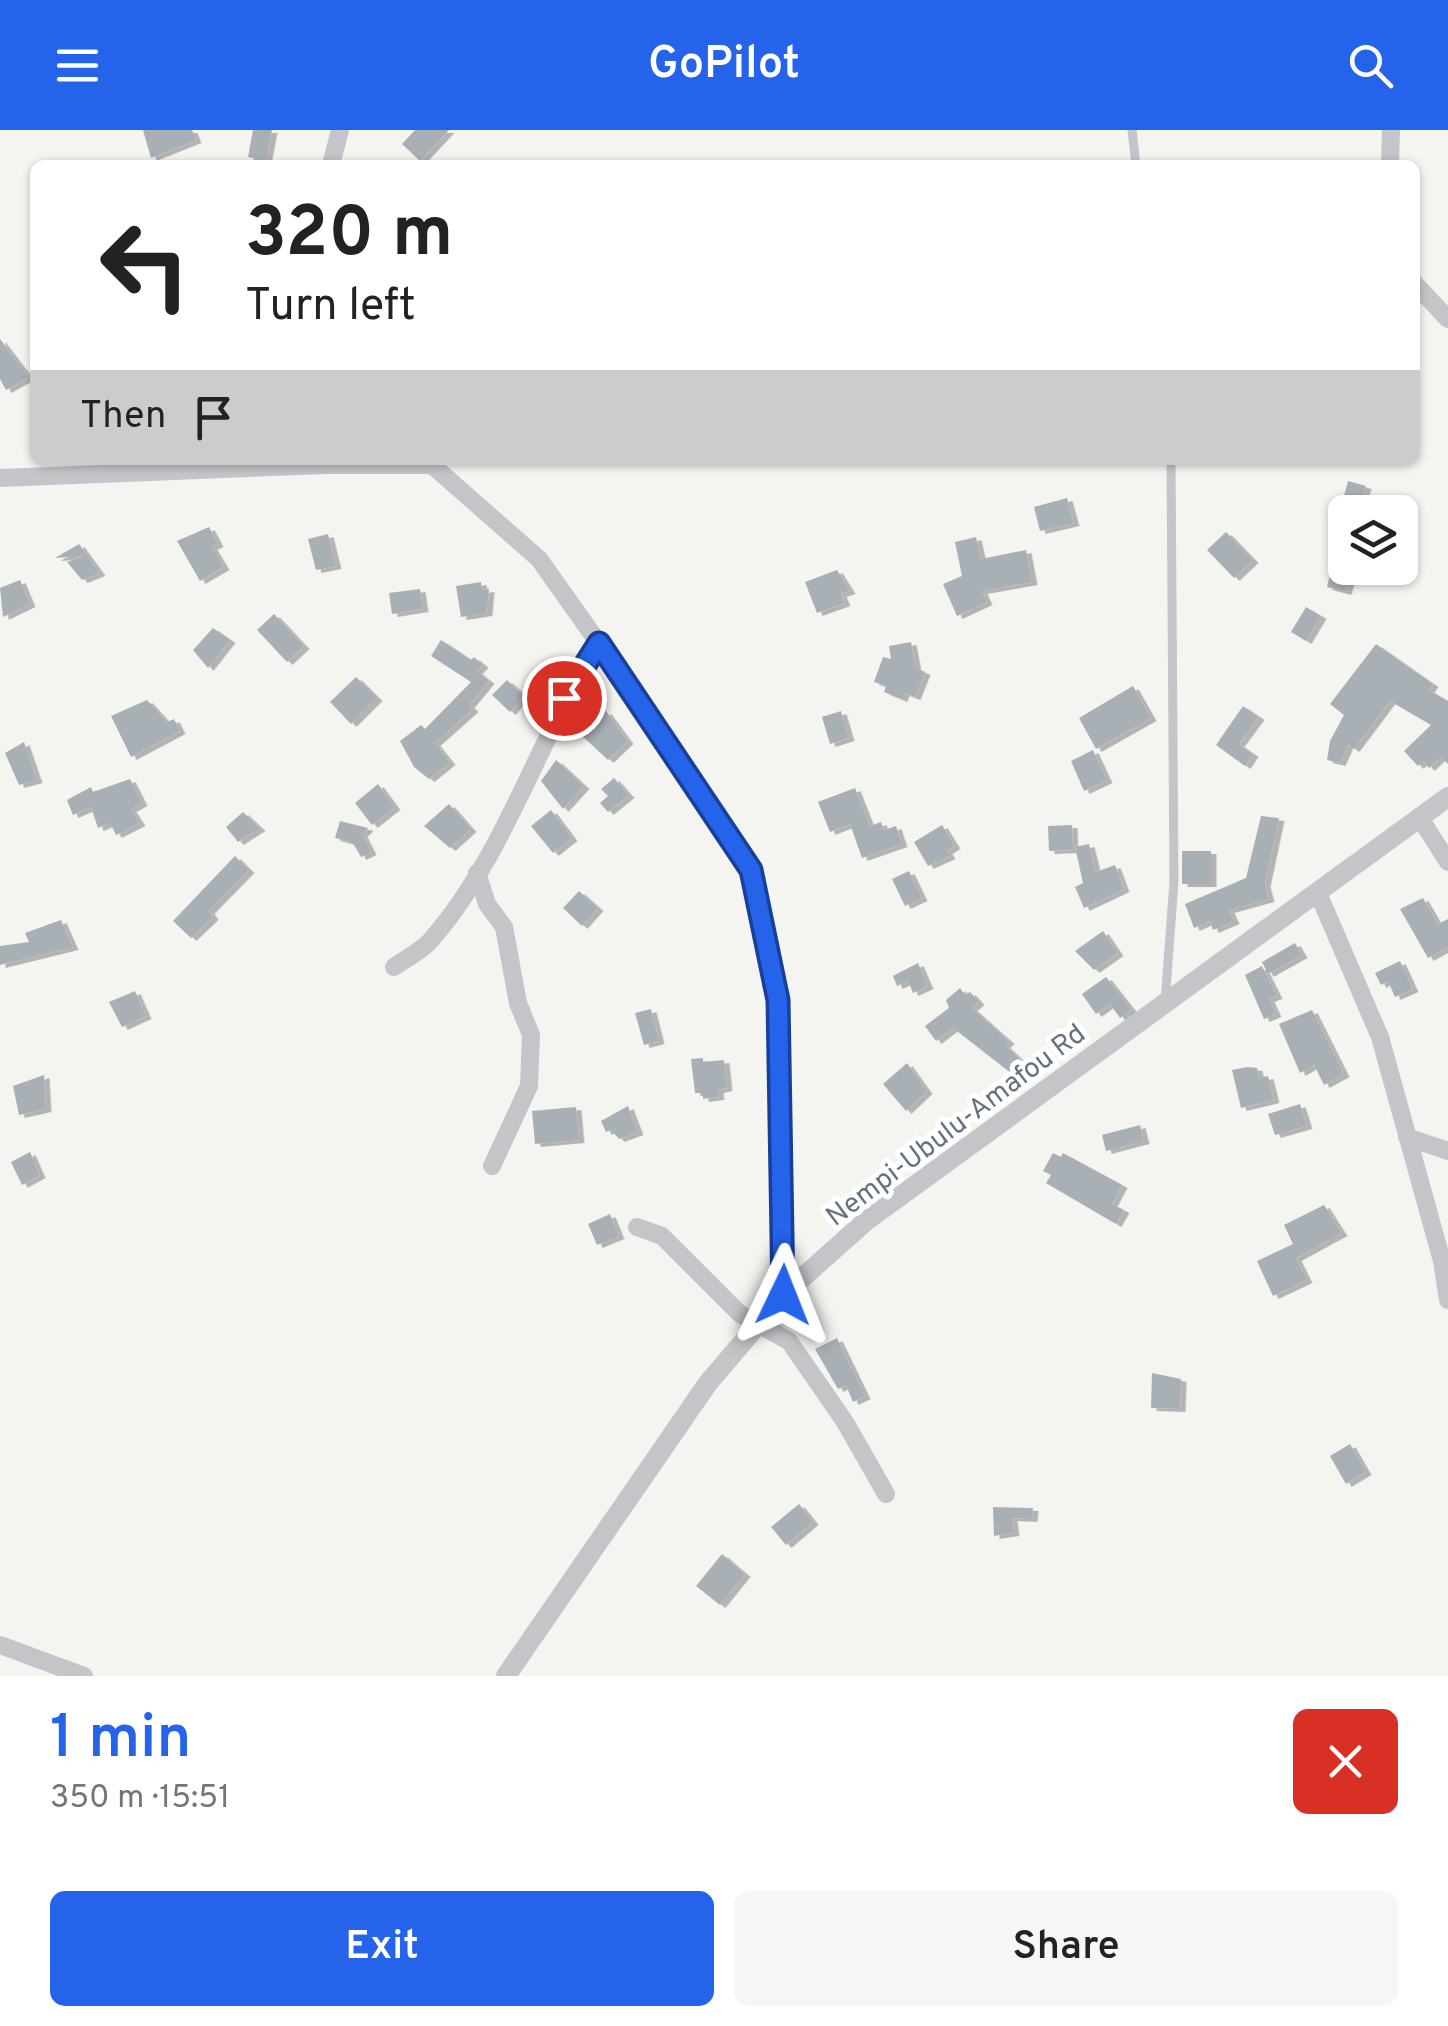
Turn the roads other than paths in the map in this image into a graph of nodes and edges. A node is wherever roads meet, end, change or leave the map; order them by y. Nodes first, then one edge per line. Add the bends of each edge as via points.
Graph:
1 (340, 130) edge
2 (1132, 130) edge
3 (1390, 130) edge
4 (332, 160) edge
5 (1135, 160) edge
6 (1390, 160) edge
7 (1420, 289) edge
8 (1448, 319) edge
9 (268, 465) edge
10 (391, 465) edge
11 (1171, 465) edge
12 (0, 478) edge
13 (599, 643) junction
14 (1448, 797) edge
15 (1420, 818) junction
16 (1448, 862) edge
17 (477, 872) junction
18 (1318, 893) junction
19 (394, 966) dead end
20 (1166, 1002) junction
21 (1407, 1137) junction
22 (1448, 1151) edge
23 (492, 1166) dead end
24 (637, 1227) dead end
25 (783, 1295) junction
26 (1448, 1300) edge
27 (760, 1322) junction
28 (886, 1494) dead end
29 (0, 1644) edge
30 (84, 1676) edge
31 (506, 1676) edge

1 - 4 street
2 - 5 lane
3 - 6 street
7 - 8 street
9 - 12 street
10 - 13 street via 432,466 539,558
11 - 20 lane via 1174,864
13 - 17 street via 564,698
13 - 25 street via 751,870 778,1000
14 - 15 street, Nempi-Ubulu-Amafou Rd
15 - 16 street
15 - 18 street, Nempi-Ubulu-Amafou Rd
17 - 19 street via 429,943
17 - 23 street via 504,926 531,1035 529,1086
18 - 20 street, Nempi-Ubulu-Amafou Rd
18 - 21 street via 1380,1037
20 - 25 street, Nempi-Ubulu-Amafou Rd via 866,1221
21 - 22 street
21 - 26 street
24 - 27 street via 662,1236 740,1314
25 - 27 street, Nempi-Ubulu-Amafou Rd
27 - 28 street via 788,1341
27 - 31 street, Nempi-Ubulu-Amafou Rd via 708,1383
29 - 30 street

